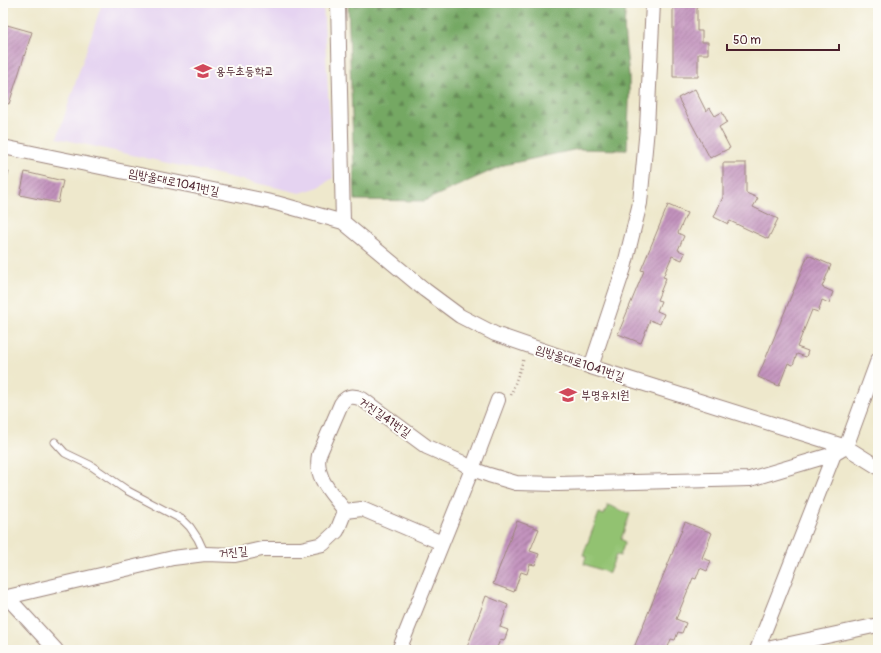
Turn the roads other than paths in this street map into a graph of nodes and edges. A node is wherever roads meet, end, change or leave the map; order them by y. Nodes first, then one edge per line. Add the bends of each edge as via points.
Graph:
1 (338, 3) edge
2 (653, 3) edge
3 (3, 147) edge
4 (343, 222) junction
5 (878, 360) edge
6 (590, 367) junction
7 (498, 400) road end
8 (55, 442) dead end
9 (840, 450) junction
10 (878, 467) edge
11 (472, 468) junction
12 (345, 510) junction
13 (442, 543) junction
14 (205, 554) junction
15 (6, 598) edge
16 (878, 625) edge
17 (56, 650) edge
18 (399, 650) edge
19 (757, 650) edge
20 (762, 650) edge

1 - 4 street
2 - 6 street via 647,128 640,203 624,268
3 - 4 street, 임방울대로1041번길 via 276,203
4 - 6 street, 임방울대로1041번길 via 460,316 528,347
5 - 9 street
6 - 9 street, 임방울대로1041번길
7 - 11 street
8 - 14 lane via 65,453 183,520 198,539
9 - 10 street
9 - 11 street via 750,479 516,483
9 - 19 street
11 - 12 street, 거진길41번길 via 427,447 362,399 348,397 341,404 317,463 322,480
11 - 13 street
12 - 13 street via 362,509
12 - 14 street, 거진길 via 337,531 323,544 302,549 262,549 235,555
13 - 18 street
14 - 15 street, 거진길 via 172,558
15 - 17 street
16 - 20 street

